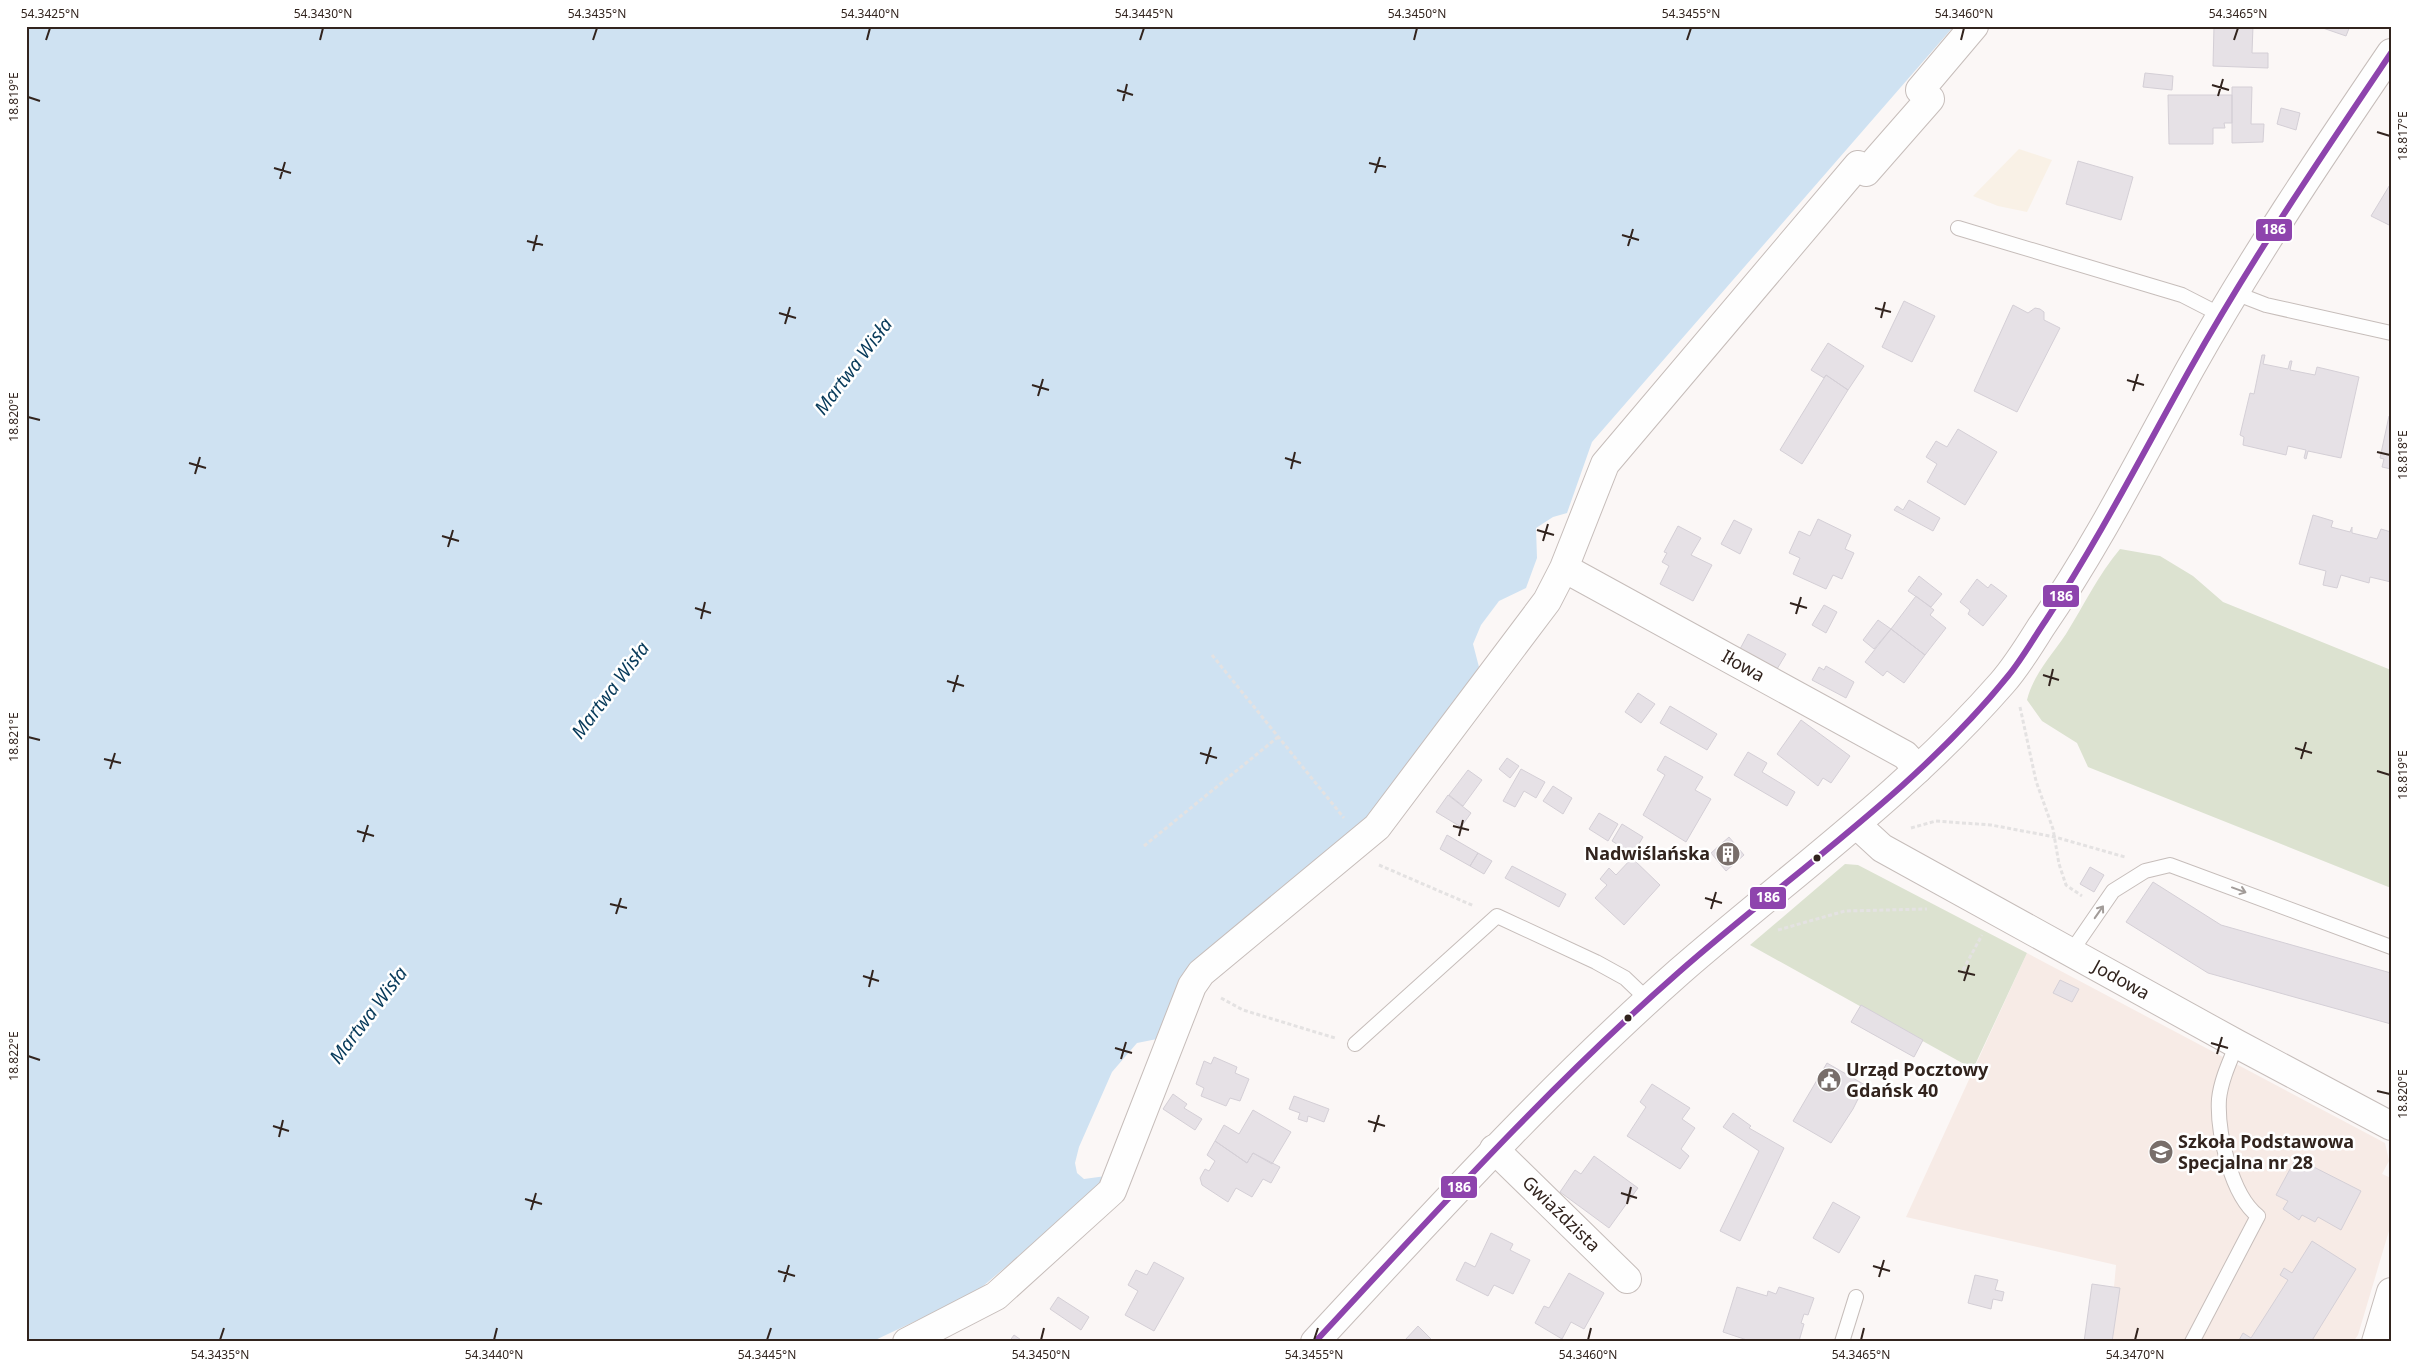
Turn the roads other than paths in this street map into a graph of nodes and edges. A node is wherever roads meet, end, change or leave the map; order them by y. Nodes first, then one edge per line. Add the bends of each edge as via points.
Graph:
1 (1974, 26) edge
2 (2391, 53) edge
3 (1958, 228) dead end
4 (2228, 304) junction
5 (2391, 333) edge
6 (1564, 568) junction
7 (1918, 769) junction
8 (1857, 825) junction
9 (2391, 947) edge
10 (2071, 952) junction
11 (1648, 1000) junction
12 (1355, 1044) road end
13 (2238, 1044) junction
14 (2391, 1126) edge
15 (1494, 1148) junction
16 (1627, 1279) dead end
17 (2391, 1292) edge
18 (1856, 1297) dead end
19 (907, 1342) edge
20 (1315, 1342) edge
21 (1842, 1342) edge
22 (2192, 1342) edge
23 (2376, 1342) edge

1 - 6 street via 1920,90 1930,99 1866,172 1858,165 1605,464
2 - 4 street
3 - 4 lane via 2182,295
4 - 5 lane via 2266,305
4 - 7 street via 2068,588 2006,678 1968,721
6 - 7 street, Iłowa via 1905,755
6 - 19 street via 1547,601 1377,827 1194,982 1112,1191 996,1296
7 - 8 street
8 - 10 street, Jodowa via 1882,848
8 - 11 street
10 -> 9 lane via 2113,891 2146,871 2170,865
10 - 13 street, Jodowa
11 - 12 lane via 1625,978 1497,916
11 - 15 street
13 - 14 street, Jodowa
13 - 22 lane via 2229,1060 2219,1098 2224,1148 2235,1184 2258,1216
15 - 16 street, Gwiaździsta
15 - 20 street
17 - 23 street
18 - 21 lane

